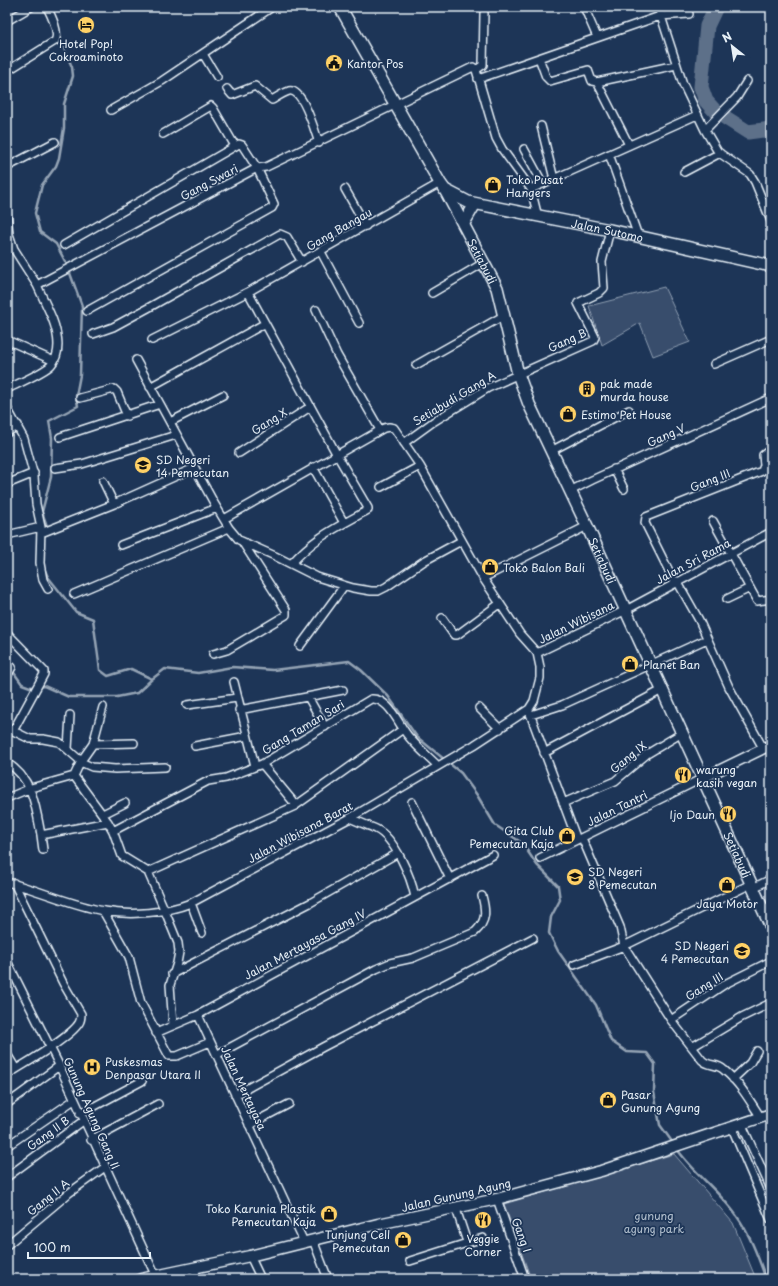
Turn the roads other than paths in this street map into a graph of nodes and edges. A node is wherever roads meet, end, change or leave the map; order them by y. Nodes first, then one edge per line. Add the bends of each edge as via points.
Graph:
1 (31, 7) edge
2 (48, 7) edge
3 (272, 7) edge
4 (340, 7) edge
5 (584, 7) edge
6 (658, 7) edge
7 (484, 13) dead end
8 (689, 14) dead end
9 (660, 16) junction
10 (7, 22) edge
11 (598, 37) junction
12 (203, 54) junction
13 (539, 58) junction
14 (676, 65) junction
15 (476, 70) junction
16 (7, 71) edge
17 (217, 77) dead end
18 (478, 79) junction
19 (747, 81) dead end
20 (597, 82) junction
21 (227, 89) dead end
22 (394, 104) junction
23 (111, 110) dead end
24 (698, 114) junction
25 (541, 126) dead end
26 (705, 130) junction
27 (163, 134) dead end
28 (55, 142) dead end
29 (319, 143) junction
30 (629, 145) junction
31 (235, 146) junction
32 (524, 149) dead end
33 (720, 153) junction
34 (609, 154) junction
35 (7, 167) edge
36 (257, 168) junction
37 (684, 172) dead end
38 (554, 179) junction
39 (543, 184) junction
40 (443, 186) junction
41 (345, 190) dead end
42 (531, 190) junction
43 (475, 204) junction
44 (7, 215) edge
45 (538, 217) junction
46 (771, 221) edge
47 (464, 223) junction
48 (366, 226) junction
49 (610, 230) junction
50 (638, 236) junction
51 (64, 245) dead end
52 (322, 252) junction
53 (302, 262) junction
54 (484, 262) junction
55 (771, 266) edge
56 (36, 285) junction
57 (248, 292) junction
58 (432, 293) dead end
59 (316, 310) dead end
60 (87, 311) dead end
61 (503, 316) junction
62 (264, 324) junction
63 (359, 324) dead end
64 (94, 334) dead end
65 (771, 339) edge
66 (7, 340) edge
67 (152, 340) dead end
68 (136, 360) dead end
69 (54, 361) junction
70 (714, 364) dead end
71 (416, 365) dead end
72 (518, 374) junction
73 (150, 387) junction
74 (7, 389) edge
75 (223, 395) dead end
76 (80, 398) dead end
77 (771, 398) edge
78 (160, 404) junction
79 (310, 407) junction
80 (7, 408) edge
81 (629, 410) dead end
82 (127, 416) junction
83 (170, 422) junction
84 (18, 425) junction
85 (380, 430) junction
86 (7, 434) edge
87 (176, 435) junction
88 (60, 437) dead end
89 (404, 443) junction
90 (771, 449) edge
91 (551, 451) junction
92 (238, 453) dead end
93 (337, 455) junction
94 (420, 466) junction
95 (55, 468) dead end
96 (194, 468) junction
97 (313, 468) junction
98 (614, 470) junction
99 (34, 473) junction
100 (103, 481) dead end
101 (7, 484) edge
102 (381, 487) dead end
103 (624, 488) dead end
104 (570, 491) junction
105 (114, 504) junction
106 (217, 508) junction
107 (224, 519) junction
108 (713, 522) dead end
109 (344, 523) junction
110 (587, 526) junction
111 (228, 528) junction
112 (42, 531) junction
113 (771, 532) edge
114 (7, 535) edge
115 (461, 541) junction
116 (243, 542) junction
117 (121, 545) dead end
118 (731, 554) junction
119 (291, 564) junction
120 (483, 578) junction
121 (676, 582) junction
122 (344, 586) junction
123 (750, 588) junction
124 (48, 589) dead end
125 (74, 594) dead end
126 (771, 599) edge
127 (727, 600) dead end
128 (499, 604) junction
129 (626, 610) junction
130 (442, 618) dead end
131 (7, 633) edge
132 (707, 639) junction
133 (300, 646) dead end
134 (537, 653) junction
135 (213, 654) dead end
136 (650, 666) junction
137 (12, 667) dead end
138 (7, 676) edge
139 (234, 682) dead end
140 (343, 690) dead end
141 (662, 690) junction
142 (308, 697) junction
143 (237, 698) junction
144 (187, 705) dead end
145 (103, 708) dead end
146 (479, 708) dead end
147 (239, 710) junction
148 (530, 712) junction
149 (70, 715) dead end
150 (325, 727) junction
151 (403, 729) junction
152 (500, 729) junction
153 (10, 730) edge
154 (682, 733) junction
155 (247, 736) junction
156 (134, 743) dead end
157 (93, 744) junction
158 (195, 746) dead end
159 (768, 748) edge
160 (68, 749) junction
161 (544, 753) junction
162 (81, 761) junction
163 (7, 764) edge
164 (262, 764) junction
165 (440, 765) junction
166 (255, 766) junction
167 (165, 767) dead end
168 (74, 776) junction
169 (704, 778) junction
170 (30, 788) junction
171 (7, 798) edge
172 (412, 802) dead end
173 (125, 803) dead end
174 (563, 803) junction
175 (296, 805) junction
176 (103, 814) junction
177 (350, 818) junction
178 (108, 822) junction
179 (114, 831) junction
180 (41, 835) junction
181 (580, 839) junction
182 (43, 850) dead end
183 (398, 853) junction
184 (493, 855) dead end
185 (540, 858) dead end
186 (148, 872) junction
187 (450, 879) junction
188 (771, 879) edge
189 (11, 882) edge
190 (752, 886) junction
191 (482, 896) dead end
192 (415, 897) junction
193 (191, 903) junction
194 (767, 908) edge
195 (165, 910) junction
196 (103, 911) junction
197 (771, 927) edge
198 (202, 933) dead end
199 (533, 938) dead end
200 (624, 946) junction
201 (7, 961) edge
202 (771, 961) edge
203 (574, 965) dead end
204 (172, 974) junction
205 (771, 1003) edge
206 (198, 1015) junction
207 (671, 1020) junction
208 (173, 1026) junction
209 (156, 1033) junction
210 (210, 1042) junction
211 (50, 1047) junction
212 (692, 1047) junction
213 (757, 1051) dead end
214 (7, 1054) edge
215 (216, 1055) junction
216 (59, 1066) junction
217 (16, 1069) junction
218 (7, 1075) edge
219 (733, 1079) junction
220 (142, 1081) dead end
221 (235, 1095) junction
222 (74, 1100) junction
223 (7, 1104) edge
224 (158, 1104) dead end
225 (289, 1104) dead end
226 (766, 1116) edge
227 (81, 1117) junction
228 (249, 1125) junction
229 (737, 1126) junction
230 (91, 1140) junction
231 (7, 1146) edge
232 (105, 1167) junction
233 (7, 1177) edge
234 (771, 1189) edge
235 (497, 1199) junction
236 (456, 1209) junction
237 (770, 1209) edge
238 (771, 1220) edge
239 (483, 1238) dead end
240 (309, 1241) junction
241 (467, 1242) junction
242 (7, 1245) edge
243 (250, 1256) junction
244 (410, 1261) dead end
245 (193, 1268) junction
246 (156, 1277) edge
247 (141, 1279) edge
248 (198, 1279) edge
249 (261, 1279) edge
250 (328, 1279) edge
251 (525, 1279) edge

1 - 10 street
2 - 16 street via 57,38
3 - 12 street
4 - 22 main road, Setiabudi
5 - 11 street
6 - 9 street
7 - 15 street via 483,65
8 - 9 street
9 - 11 street
9 - 14 street
11 - 13 street
12 - 17 street
12 - 23 street
13 - 18 street
13 - 20 street via 550,81 588,70 592,81
14 - 20 street
14 - 24 street
15 - 18 street
15 - 22 street, Gang Swari via 470,67
18 - 42 street via 498,142
19 - 26 street via 737,97
20 - 30 street
21 - 29 street via 232,95 255,86 272,100 289,91 295,92 301,98 309,115
22 - 29 street, Gang Swari
22 - 40 main road, Setiabudi
24 - 26 street
24 - 30 street
25 - 38 street
26 - 33 street
27 - 31 street via 211,106
28 - 35 street
29 - 36 street, Gang Swari via 266,167
30 - 34 street
31 - 36 street via 242,145
31 - 51 street
32 - 39 street
33 - 37 street
33 - 46 street via 750,174
34 - 38 street
34 - 50 street
36 - 56 street, Gang Swari
36 - 60 street via 274,204 272,208
38 - 39 street
39 - 42 street
40 - 43 main road, Jalan Sutomo via 462,200
40 - 47 main road, Setiabudi
40 - 48 street, Gang Bangau
41 - 48 street
42 - 45 street
43 - 45 main road, Jalan Sutomo
43 - 47 main road
44 - 56 street via 14,249
45 - 49 main road, Jalan Sutomo
47 - 54 main road, Setiabudi
48 - 52 street, Gang Bangau
49 - 50 main road, Jalan Sutomo
49 - 72 street, Gang B via 602,262 604,288 578,303 595,339
50 - 55 main road, Jalan Sutomo
52 - 53 street, Gang Bangau
52 - 63 street
53 - 57 street, Gang Bangau
53 - 64 street via 287,237 280,234 134,316
54 - 58 street
54 - 61 main road, Setiabudi via 497,288
56 - 69 street via 54,322 58,345
57 - 62 street
57 - 67 street, Gang Bangau
59 - 85 street via 337,355
61 - 71 street
61 - 72 main road, Setiabudi
62 - 73 street
62 - 79 street
65 - 70 street
66 - 69 street
68 - 73 street
69 - 74 street via 51,366
72 - 89 street, Setiabudi Gang A via 488,388
72 - 91 main road, Setiabudi
73 - 78 street
75 - 83 street
76 - 82 street via 114,389 118,392
77 - 98 street, Gang V
78 - 82 street
78 - 83 street
79 - 92 street, Gang X
79 - 93 street
80 - 84 street
81 - 91 street
82 - 88 street
83 - 87 street
84 - 86 street
84 - 99 street
85 - 89 street via 394,428
85 - 93 street
87 - 95 street via 82,464
87 - 96 street
89 - 94 street
90 - 121 street, Gang III via 763,455 762,471 646,517 646,523
91 - 104 main road, Setiabudi
93 - 97 street
93 - 109 street via 368,509
94 - 102 street
94 - 115 street
96 - 105 street
96 - 106 street
97 - 107 street
97 - 109 street
98 - 103 street
98 - 104 street, Gang V
99 - 101 street
99 - 112 street via 36,504
100 - 105 street
104 - 110 main road, Setiabudi
105 - 112 street
106 - 107 street
106 - 117 street
107 - 111 street
108 - 118 street
109 - 119 street via 319,537
110 - 120 street
110 - 129 main road, Setiabudi
111 - 116 street via 234,537
111 - 125 street
112 - 114 street
112 - 124 street via 42,578
113 - 118 street, Jalan Sri Rama
115 - 120 street
115 - 122 street via 378,591
116 - 119 street
116 - 135 street via 286,610 286,615 227,650
118 - 121 street, Jalan Sri Rama
118 - 123 street
119 - 122 street via 317,577
120 - 128 street
121 - 129 street, Jalan Sri Rama
121 - 132 street
122 - 133 street
123 - 126 street via 758,601
123 - 127 street
128 - 130 street via 457,635 454,635
128 - 134 street
129 - 134 street, Jalan Wibisana
129 - 136 main road, Setiabudi
131 - 153 street via 44,671
132 - 136 street
132 - 159 street via 729,687
134 - 148 street via 540,678
136 - 141 main road, Setiabudi
136 - 148 street via 562,706
137 - 138 street
139 - 143 street
140 - 142 street
141 - 154 main road, Setiabudi
141 - 161 street
142 - 147 street
142 - 150 street
143 - 144 street
143 - 147 street
145 - 157 street
146 - 152 street
147 - 155 street
148 - 152 street, Jalan Wibisana Barat
148 - 161 street
149 - 160 street
150 - 151 street, Gang Taman Sari via 375,698 389,709
150 - 164 street, Gang Taman Sari
151 - 165 street, Gang Taman Sari
151 - 175 street
152 - 165 street, Jalan Wibisana Barat
153 - 160 street via 30,739 59,742
154 - 169 main road, Setiabudi
154 - 174 street, Gang IX via 647,754 615,781
155 - 158 street
155 - 166 street
156 - 157 street
157 - 162 street
159 - 169 street
160 - 162 street
161 - 174 street
162 - 167 street via 98,768
162 - 168 street
163 - 170 street via 19,772
164 - 166 street, Gang Taman Sari
164 - 175 street
165 - 177 street, Jalan Wibisana Barat
166 - 179 street, Gang Taman Sari via 226,778 208,781
168 - 170 street
168 - 176 street
169 - 181 street, Jalan Tantri
169 - 190 main road, Setiabudi
170 - 171 street
170 - 180 street
172 - 187 street
173 - 176 street
174 - 181 street
175 - 186 street
176 - 178 street
177 - 183 street via 381,833
177 - 193 street, Jalan Wibisana Barat
178 - 179 street
178 - 180 street
179 - 186 street via 122,856
180 - 182 street
181 - 185 street, Jalan Tantri
181 - 200 street via 620,927
183 - 192 street via 412,880
183 - 204 street via 310,903
184 - 187 street, Jalan Mertayasa Gang IV
186 - 195 street
187 - 192 street, Jalan Mertayasa Gang IV
188 - 190 street
189 - 196 street, Jalan Wibisana Barat
189 - 211 street via 81,1014 76,1027
190 - 194 main road, Setiabudi
190 - 200 street
191 - 215 street via 485,917 482,926 475,932 413,958 376,969
192 - 206 street, Jalan Mertayasa Gang IV
193 - 195 street, Jalan Wibisana Barat via 170,911
193 - 198 street
194 - 197 main road, Setiabudi
195 - 196 street, Jalan Wibisana Barat
195 - 204 street via 178,943 178,958
196 - 209 street, Jalan Mertayasa via 129,957 141,1003
199 - 221 street
200 - 203 street
200 - 207 street
201 - 211 street, Gunung Agung Gang II
202 - 207 street, Gang III via 725,984
204 - 208 street via 170,985
205 - 212 street via 746,1014
206 - 208 street, Jalan Mertayasa Gang IV
206 - 210 street
207 - 212 street
208 - 209 street, Jalan Mertayasa Gang IV
209 - 210 street, Jalan Mertayasa via 172,1057
210 - 215 street, Jalan Mertayasa
211 - 216 street, Gunung Agung Gang II
211 - 217 street
212 - 219 street via 707,1065 719,1066
213 - 219 street via 750,1063
214 - 217 street
215 - 221 street, Jalan Mertayasa
216 - 222 street, Gunung Agung Gang II
216 - 223 street
217 - 218 street
219 - 226 street
220 - 227 street, Gang II B
221 - 228 street, Jalan Mertayasa
222 - 227 street, Gunung Agung Gang II
222 - 231 street
224 - 230 street
225 - 228 street
226 - 229 main road, Jalan Gunung Agung
227 - 230 street, Gunung Agung Gang II
227 - 233 street, Gang II B
228 - 240 street, Jalan Mertayasa
229 - 234 street
229 - 235 main road, Jalan Gunung Agung via 601,1171
229 - 237 street
230 - 232 street, Gunung Agung Gang II
232 - 242 street, Gang II A via 69,1193
232 - 246 street, Gunung Agung Gang II
235 - 236 main road, Jalan Gunung Agung
235 - 251 street, Gang I
236 - 240 main road, Jalan Gunung Agung
236 - 241 street
237 - 238 street
239 - 241 street
240 - 243 main road, Jalan Gunung Agung
240 - 250 street, Jalan Mertayasa
241 - 244 street
243 - 245 main road, Jalan Gunung Agung
243 - 249 street
245 - 246 main road, Jalan Gunung Agung
245 - 248 street
246 - 247 main road, Jalan Gunung Agung

